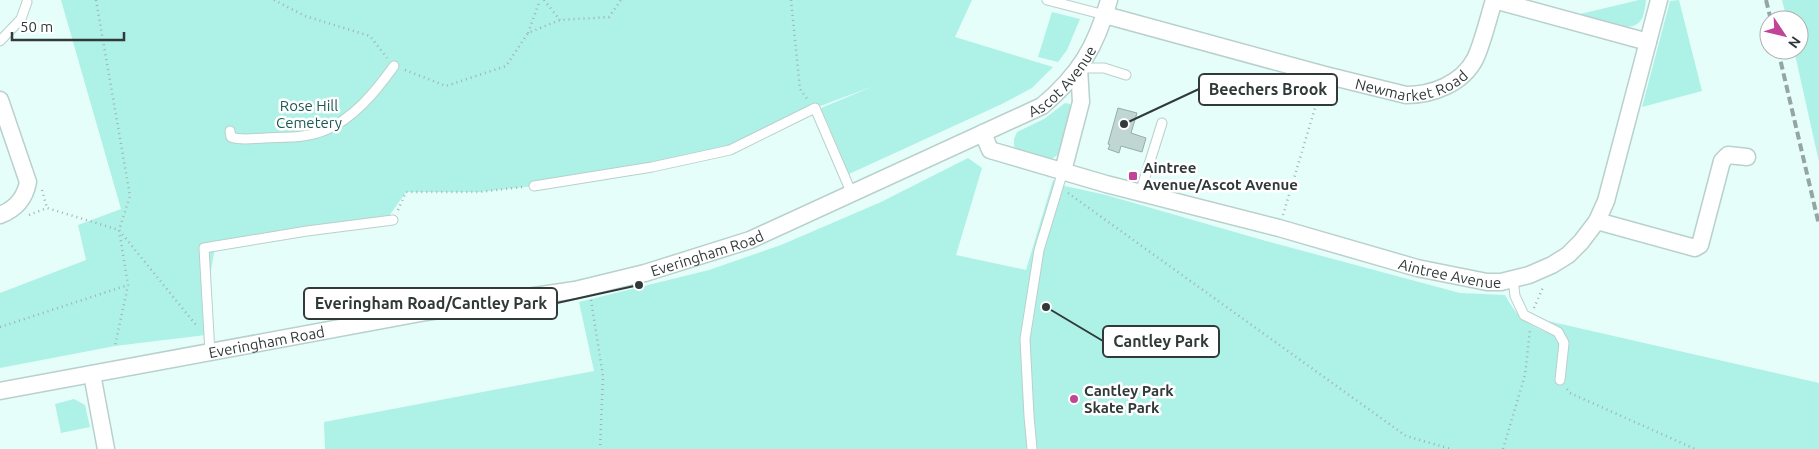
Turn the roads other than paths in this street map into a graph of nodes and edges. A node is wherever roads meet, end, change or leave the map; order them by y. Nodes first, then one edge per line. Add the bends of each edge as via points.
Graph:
1 (1046, 0) edge
2 (1494, 0) edge
3 (1658, 0) edge
4 (26, 2) dead end
5 (1107, 7) edge
6 (0, 41) edge
7 (1648, 42) junction
8 (394, 66) road end
9 (1079, 68) junction
10 (1126, 75) dead end
11 (0, 100) edge
12 (1162, 123) dead end
13 (230, 130) dead end
14 (983, 133) junction
15 (1747, 157) dead end
16 (1061, 179) junction
17 (534, 186) road end
18 (1140, 193) junction
19 (852, 194) junction
20 (0, 215) edge
21 (393, 220) road end
22 (1597, 221) junction
23 (1513, 278) junction
24 (210, 347) junction
25 (92, 374) junction
26 (1560, 380) road end
27 (0, 391) edge
28 (106, 449) edge
29 (1032, 449) edge

1 - 5 lane
2 - 5 street, Newmarket Road via 1475,59 1456,80 1419,95 1406,95 1325,75
2 - 7 street
3 - 7 street, Aintree Avenue
4 - 6 lane via 21,19
5 - 9 street, Ascot Avenue via 1091,50
7 - 22 street, Aintree Avenue via 1606,201
8 - 13 lane via 363,104 323,131 284,138 239,140 231,138
9 - 10 lane via 1104,68
9 - 14 street, Ascot Avenue via 1042,106
9 - 16 street via 1081,102
11 - 20 street via 28,182 26,193 18,205
12 - 18 lane
14 - 16 street, Aintree Avenue via 990,150
14 - 19 street, Everingham Road
15 - 22 street via 1728,155 1722,161 1700,245 1695,248
16 - 18 street, Aintree Avenue
16 - 29 lane via 1039,250 1025,339
17 - 19 lane via 626,172 730,150 815,108
18 - 23 street, Aintree Avenue via 1279,228 1417,268 1487,282
19 - 24 street, Everingham Road via 750,240 645,273 587,287
21 - 24 lane via 204,248
22 - 23 street, Aintree Avenue via 1568,255 1529,275
23 - 26 lane via 1515,296 1524,315 1558,332 1564,343
24 - 25 street, Everingham Road
25 - 27 street, Everingham Road
25 - 28 street

